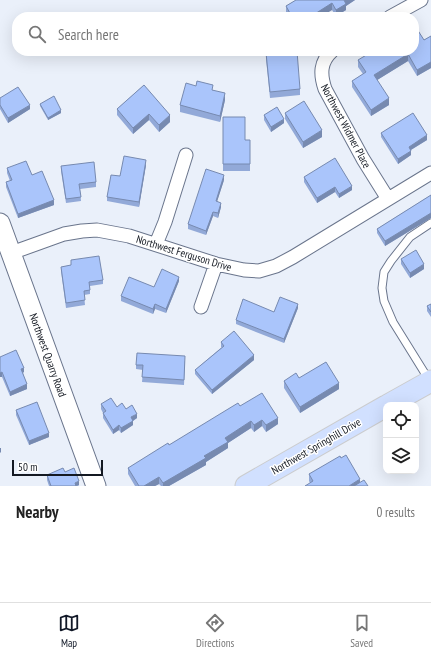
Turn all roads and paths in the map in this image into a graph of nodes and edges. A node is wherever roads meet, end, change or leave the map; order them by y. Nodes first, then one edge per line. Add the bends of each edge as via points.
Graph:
1 (421, 0) edge
2 (399, 12) edge
3 (326, 56) edge
4 (186, 156) dead end
5 (431, 173) edge
6 (388, 199) junction
7 (0, 223) edge
8 (431, 223) edge
9 (156, 244) junction
10 (11, 253) junction
11 (216, 264) junction
12 (201, 307) dead end
13 (430, 381) edge
14 (394, 402) edge
15 (383, 408) edge
16 (96, 486) edge
17 (246, 486) edge

1 - 2 street
3 - 6 street, Northwest Widmer Place via 321,78 325,89
4 - 9 street
5 - 6 street, Northwest Ferguson Drive
6 - 11 street, Northwest Ferguson Drive via 276,266 260,271
7 - 10 street, Northwest Quarry Road
8 - 13 lane via 410,238 391,261 384,272 382,288 384,301 393,322
9 - 10 street, Northwest Ferguson Drive via 97,230 49,239
9 - 11 street, Northwest Ferguson Drive
10 - 16 street, Northwest Quarry Road
11 - 12 street
13 - 14 main road, Northwest Springhill Drive
15 - 17 main road, Northwest Springhill Drive

